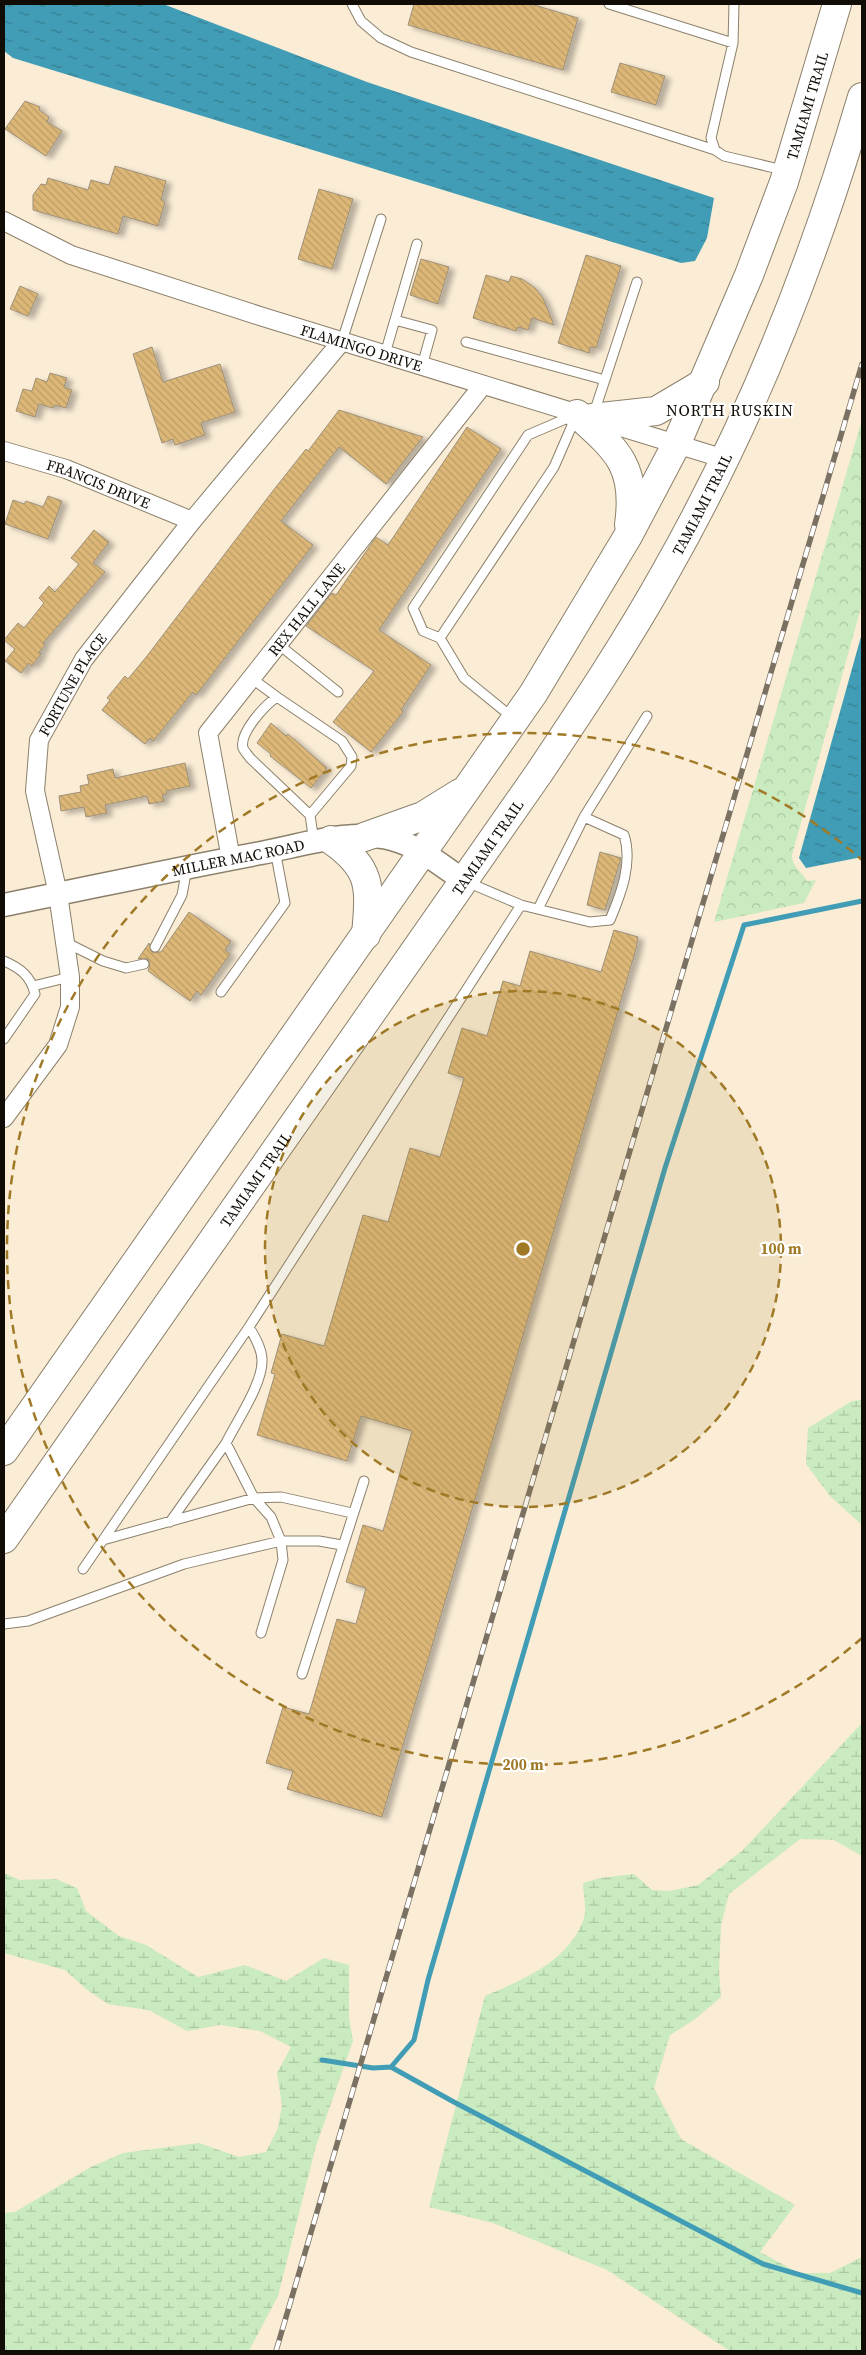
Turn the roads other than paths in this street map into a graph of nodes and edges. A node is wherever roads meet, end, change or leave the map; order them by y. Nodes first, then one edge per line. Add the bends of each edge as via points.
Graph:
1 (352, 4) edge
2 (609, 4) edge
3 (734, 4) edge
4 (837, 4) edge
5 (733, 43) junction
6 (862, 97) edge
7 (715, 150) junction
8 (787, 171) junction
9 (381, 219) dead end
10 (4, 221) edge
11 (417, 244) dead end
12 (638, 282) dead end
13 (395, 320) junction
14 (342, 341) junction
15 (466, 342) dead end
16 (385, 354) junction
17 (422, 366) junction
18 (605, 380) junction
19 (705, 382) junction
20 (483, 385) junction
21 (585, 416) junction
22 (676, 445) junction
23 (4, 451) edge
24 (725, 460) junction
25 (192, 521) junction
26 (628, 536) junction
27 (440, 638) junction
28 (278, 644) junction
29 (251, 678) junction
30 (338, 692) dead end
31 (276, 697) junction
32 (647, 716) dead end
33 (515, 720) junction
34 (469, 787) junction
35 (310, 815) junction
36 (584, 817) junction
37 (364, 837) junction
38 (323, 841) junction
39 (275, 850) junction
40 (423, 854) junction
41 (231, 859) junction
42 (187, 868) junction
43 (464, 881) junction
44 (58, 894) junction
45 (522, 905) junction
46 (4, 906) edge
47 (538, 909) junction
48 (366, 935) junction
49 (65, 942) junction
50 (155, 947) dead end
51 (4, 961) edge
52 (144, 964) dead end
53 (70, 977) junction
54 (33, 986) junction
55 (220, 992) dead end
56 (4, 1039) edge
57 (4, 1118) edge
58 (249, 1328) junction
59 (226, 1442) junction
60 (4, 1451) edge
61 (364, 1481) dead end
62 (254, 1498) junction
63 (352, 1513) junction
64 (170, 1522) junction
65 (4, 1539) edge
66 (102, 1540) junction
67 (281, 1541) junction
68 (342, 1545) junction
69 (83, 1569) dead end
70 (4, 1624) edge
71 (261, 1633) dead end
72 (302, 1674) dead end

1 - 7 lane via 361,22 381,38 411,52
2 - 5 lane
3 - 5 lane
4 - 8 main road, TAMIAMI TRAIL
5 - 7 lane via 711,138
6 - 24 main road, TAMIAMI TRAIL via 801,282
7 - 8 lane via 724,156
8 - 19 main road, TAMIAMI TRAIL
9 - 14 lane
10 - 14 street, FLAMINGO DRIVE via 71,255
11 - 13 lane
12 - 18 lane
13 - 16 lane
13 - 17 lane via 432,330
14 - 16 street, FLAMINGO DRIVE
14 - 25 street, FORTUNE PLACE
15 - 18 lane
16 - 17 street, FLAMINGO DRIVE
17 - 20 street, FLAMINGO DRIVE
18 - 21 lane
19 - 21 main road via 656,411
19 - 22 main road, TAMIAMI TRAIL
20 - 21 street, FLAMINGO DRIVE
20 - 28 street, REX HALL LANE
21 - 22 street, FLAMINGO DRIVE
21 - 26 main road via 612,446 626,468 632,508
21 - 27 lane
21 - 27 lane via 528,435 413,608 423,631
22 - 24 street, FLAMINGO DRIVE
22 - 26 main road, TAMIAMI TRAIL
23 - 25 street, FRANCIS DRIVE via 66,469
24 - 43 main road, TAMIAMI TRAIL via 666,571 606,671
25 - 44 street, FORTUNE PLACE via 84,659 39,740 35,791
26 - 33 main road, TAMIAMI TRAIL
27 - 33 lane via 464,678
28 - 29 street, REX HALL LANE
28 - 30 lane
29 - 31 lane
29 - 41 street, REX HALL LANE via 208,733
31 - 35 lane via 244,734 243,748
31 - 35 lane via 342,741 352,757 351,766
32 - 36 lane
33 - 34 main road, TAMIAMI TRAIL
34 - 37 main road via 423,816
34 - 40 main road, TAMIAMI TRAIL
35 - 38 lane
36 - 47 lane
36 - 47 lane via 624,835 628,850 623,885 610,920 590,922
37 - 38 street, MILLER MAC ROAD
37 - 40 street, MILLER MAC ROAD via 409,844
38 - 39 street, MILLER MAC ROAD
38 - 48 main road via 350,853 360,866 369,903
39 - 41 street, MILLER MAC ROAD
39 - 55 lane via 285,903
40 - 43 street, MILLER MAC ROAD
40 - 48 main road, TAMIAMI TRAIL
41 - 42 street, MILLER MAC ROAD
42 - 44 street, MILLER MAC ROAD
42 - 50 lane via 182,895
43 - 45 lane
43 - 65 main road, TAMIAMI TRAIL
44 - 46 street, MILLER MAC ROAD
44 - 49 street, FORTUNE PLACE
45 - 47 lane
45 - 58 lane
48 - 60 main road, TAMIAMI TRAIL
49 - 52 lane via 103,961 126,968
49 - 53 street, FORTUNE PLACE
51 - 54 lane via 18,967
53 - 54 lane
53 - 57 street, FORTUNE PLACE via 70,1007 58,1045
54 - 56 lane via 35,994
58 - 59 lane via 263,1359 261,1374
58 - 66 lane
59 - 62 lane
59 - 64 lane
61 - 63 lane
62 - 63 lane via 281,1497
62 - 64 lane
62 - 67 lane via 271,1517
63 - 68 lane
64 - 66 lane
66 - 69 lane
67 - 68 lane
67 - 70 lane via 184,1564 28,1621
67 - 71 lane via 283,1560
68 - 72 lane

